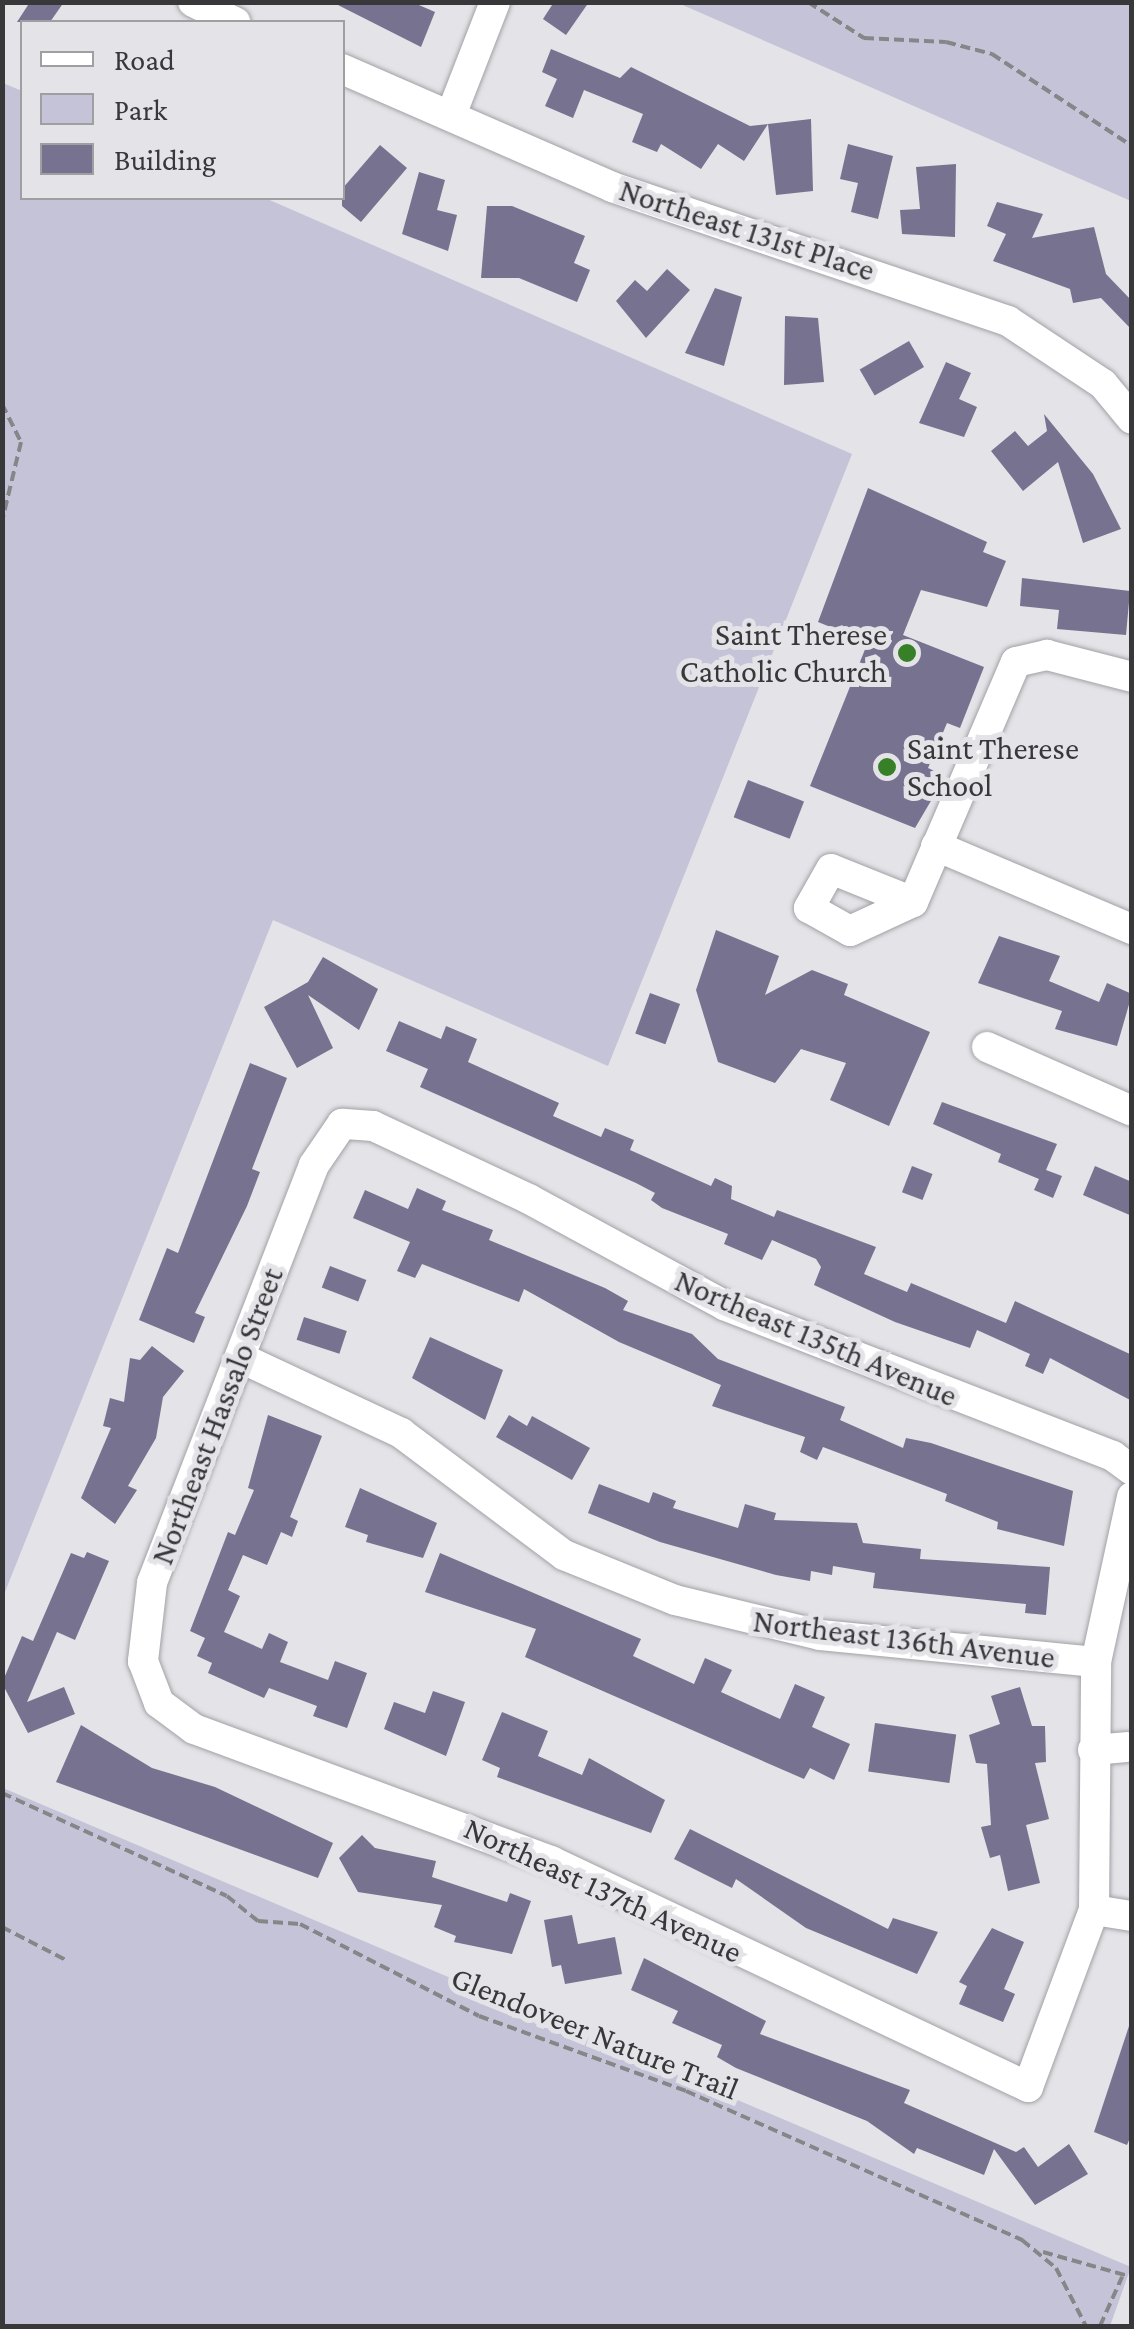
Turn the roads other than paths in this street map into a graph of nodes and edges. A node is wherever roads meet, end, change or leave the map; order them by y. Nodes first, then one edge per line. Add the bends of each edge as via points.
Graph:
1 (193, 2) edge
2 (495, 2) edge
3 (232, 20) edge
4 (345, 70) edge
5 (451, 116) junction
6 (1132, 419) edge
7 (1132, 677) edge
8 (936, 846) junction
9 (913, 902) dead end
10 (1132, 929) edge
11 (987, 1047) dead end
12 (1132, 1111) edge
13 (342, 1124) joint
14 (240, 1358) junction
15 (1132, 1470) edge
16 (1132, 1497) edge
17 (1096, 1662) junction
18 (170, 1713) joint
19 (1126, 1748) dead end
20 (1093, 1750) junction
21 (1094, 1910) junction
22 (1132, 1916) edge

1 - 3 street
2 - 5 street
4 - 5 street, Northeast 131st Place
5 - 6 street, Northeast 131st Place via 676,211 1008,321 1103,384
7 - 8 street via 1047,654 1016,662
8 - 9 street
8 - 10 street
11 - 12 street
13 - 14 street, Northeast Hassalo Street via 324,1141
13 - 15 street, Northeast 135th Avenue via 373,1126 529,1199 724,1306
14 - 17 street, Northeast 136th Avenue via 402,1434 564,1555 675,1600 820,1634
14 - 18 street, Northeast Hassalo Street via 152,1583 143,1627 146,1680
16 - 17 street
17 - 20 street
18 - 21 street, Northeast 137th Avenue via 194,1728 551,1861 1028,2087
19 - 20 street
20 - 21 street
21 - 22 street

